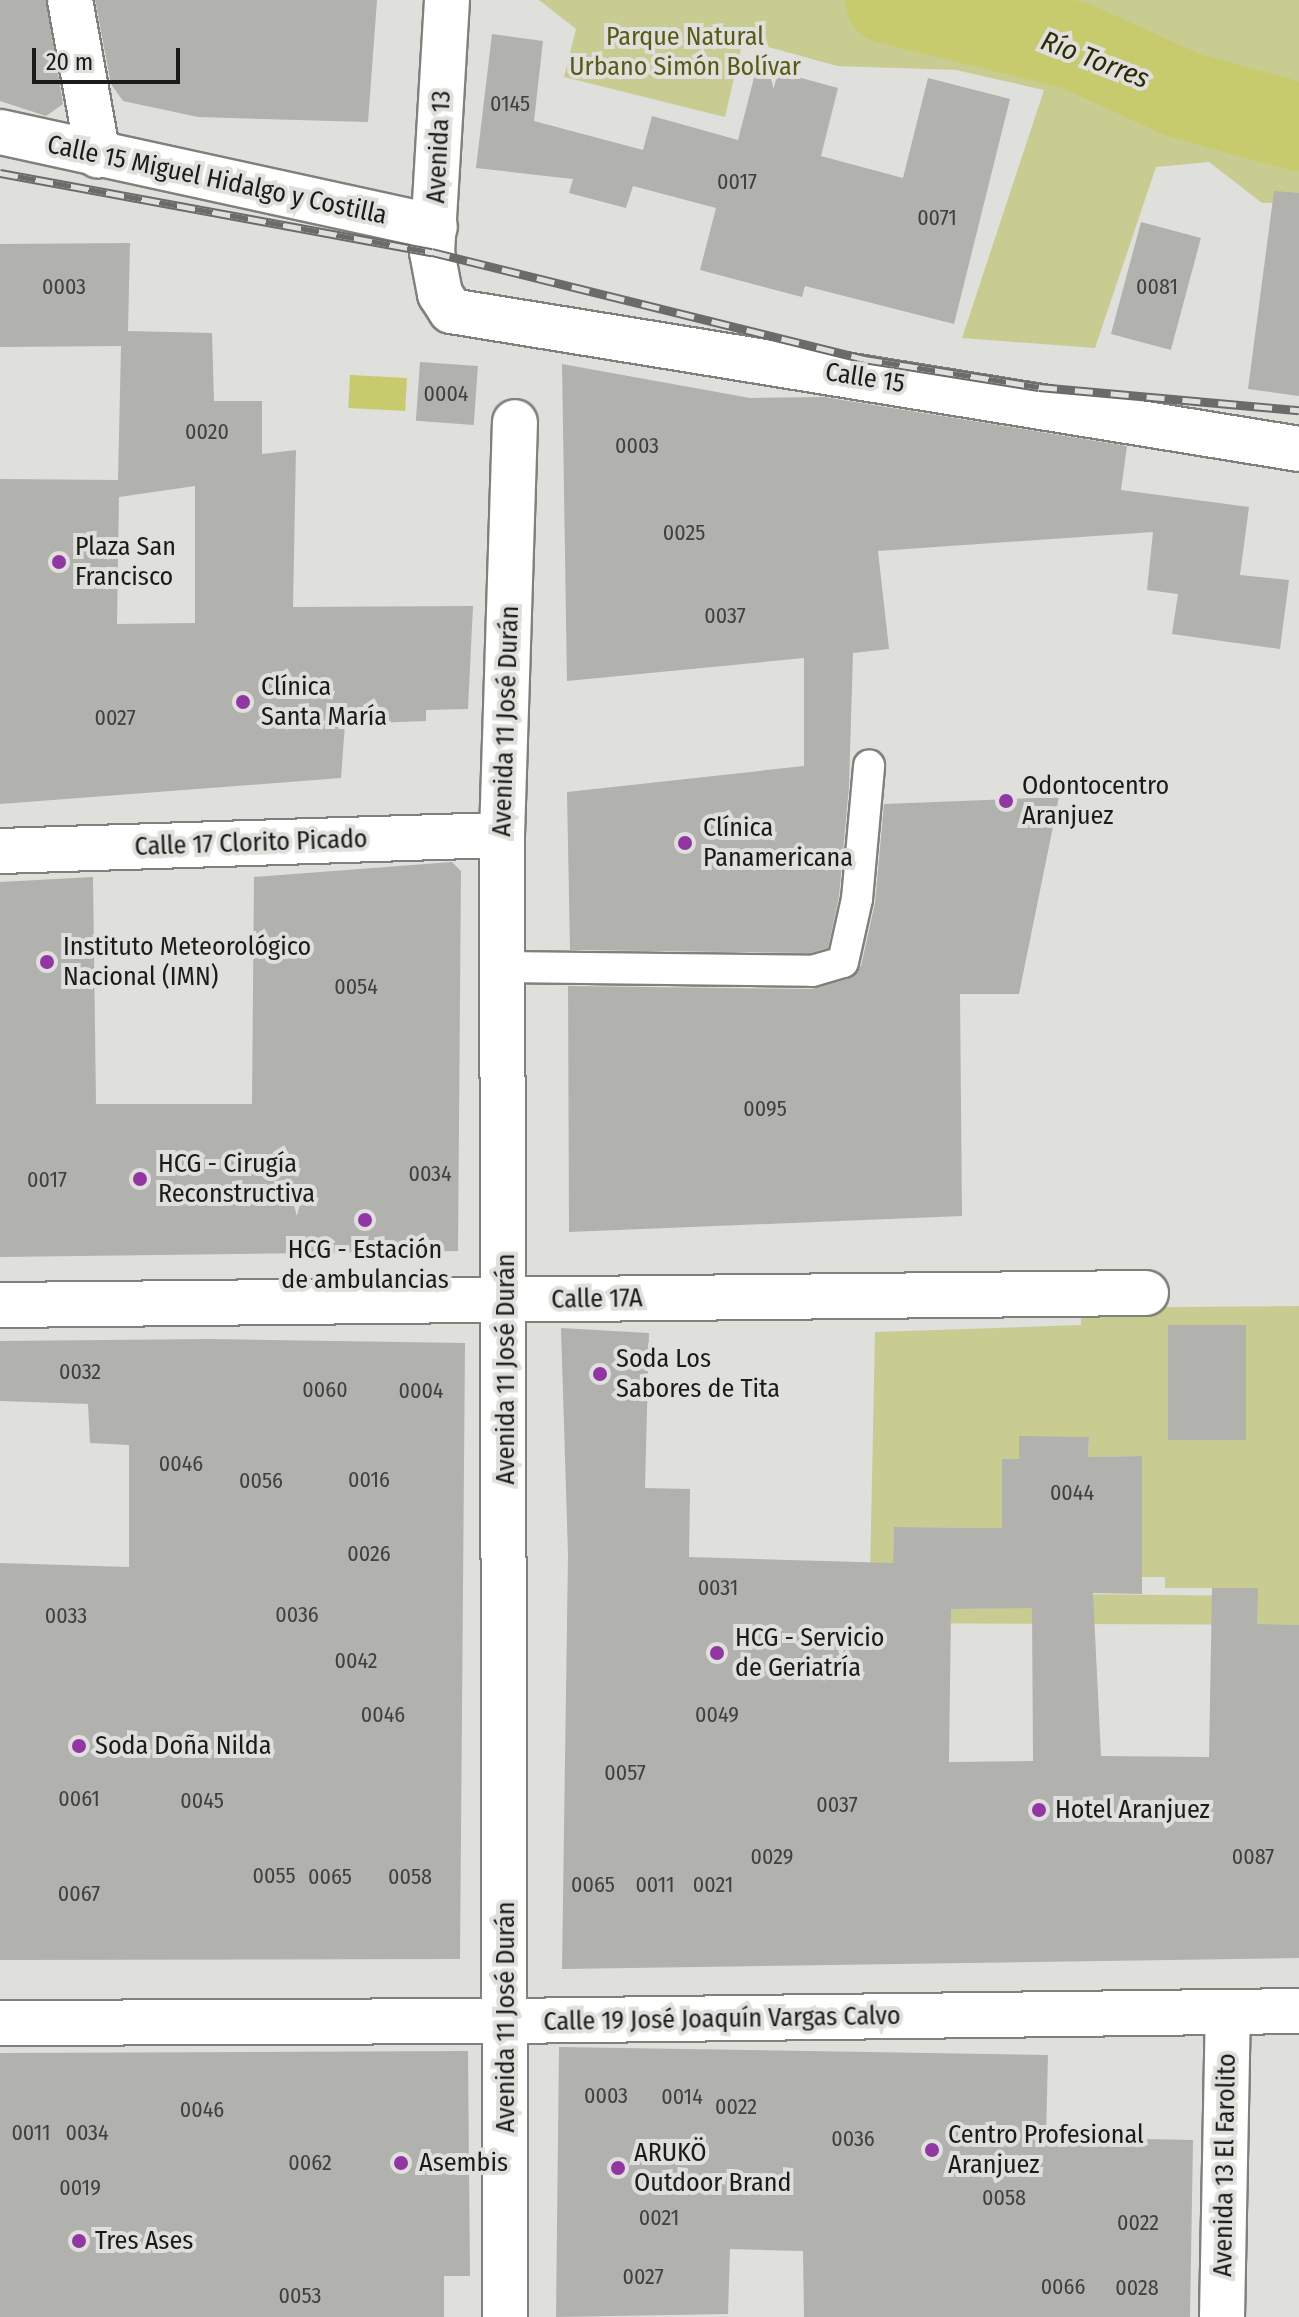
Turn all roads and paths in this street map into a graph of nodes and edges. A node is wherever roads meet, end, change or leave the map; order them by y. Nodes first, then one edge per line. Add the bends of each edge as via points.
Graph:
1 (70, 0) edge
2 (447, 0) edge
3 (0, 132) edge
4 (98, 155) junction
5 (435, 227) junction
6 (440, 294) joint
7 (515, 422) dead end
8 (1299, 449) edge
9 (869, 766) dead end
10 (502, 835) junction
11 (0, 851) edge
12 (503, 967) junction
13 (1146, 1293) dead end
14 (506, 1300) junction
15 (0, 1305) edge
16 (1299, 2011) edge
17 (1228, 2013) junction
18 (507, 2021) junction
19 (0, 2023) edge
20 (505, 2317) edge
21 (1222, 2317) edge

1 - 4 street
2 - 5 street, Avenida 13
3 - 4 street, Calle 15 Miguel Hidalgo y Costilla
4 - 5 street, Calle 15 Miguel Hidalgo y Costilla
5 - 6 street, Avenida 13 via 432,252
6 - 8 street, Calle 15 via 451,311 468,317 514,320
7 - 10 street, Avenida 11 José Durán
9 - 12 lane via 857,899 843,962 812,971
10 - 11 street, Calle 17 Clorito Picado
10 - 12 street, Avenida 11 José Durán
12 - 14 street, Avenida 11 José Durán
13 - 14 street, Calle 17A
14 - 15 street, Calle 17A
14 - 18 street, Avenida 11 José Durán
16 - 17 street, Calle 19 José Joaquín Vargas Calvo
17 - 18 street, Calle 19 José Joaquín Vargas Calvo
17 - 21 street, Avenida 13 El Farolito
18 - 19 street, Calle 19 José Joaquín Vargas Calvo
18 - 20 street, Avenida 11 José Durán

